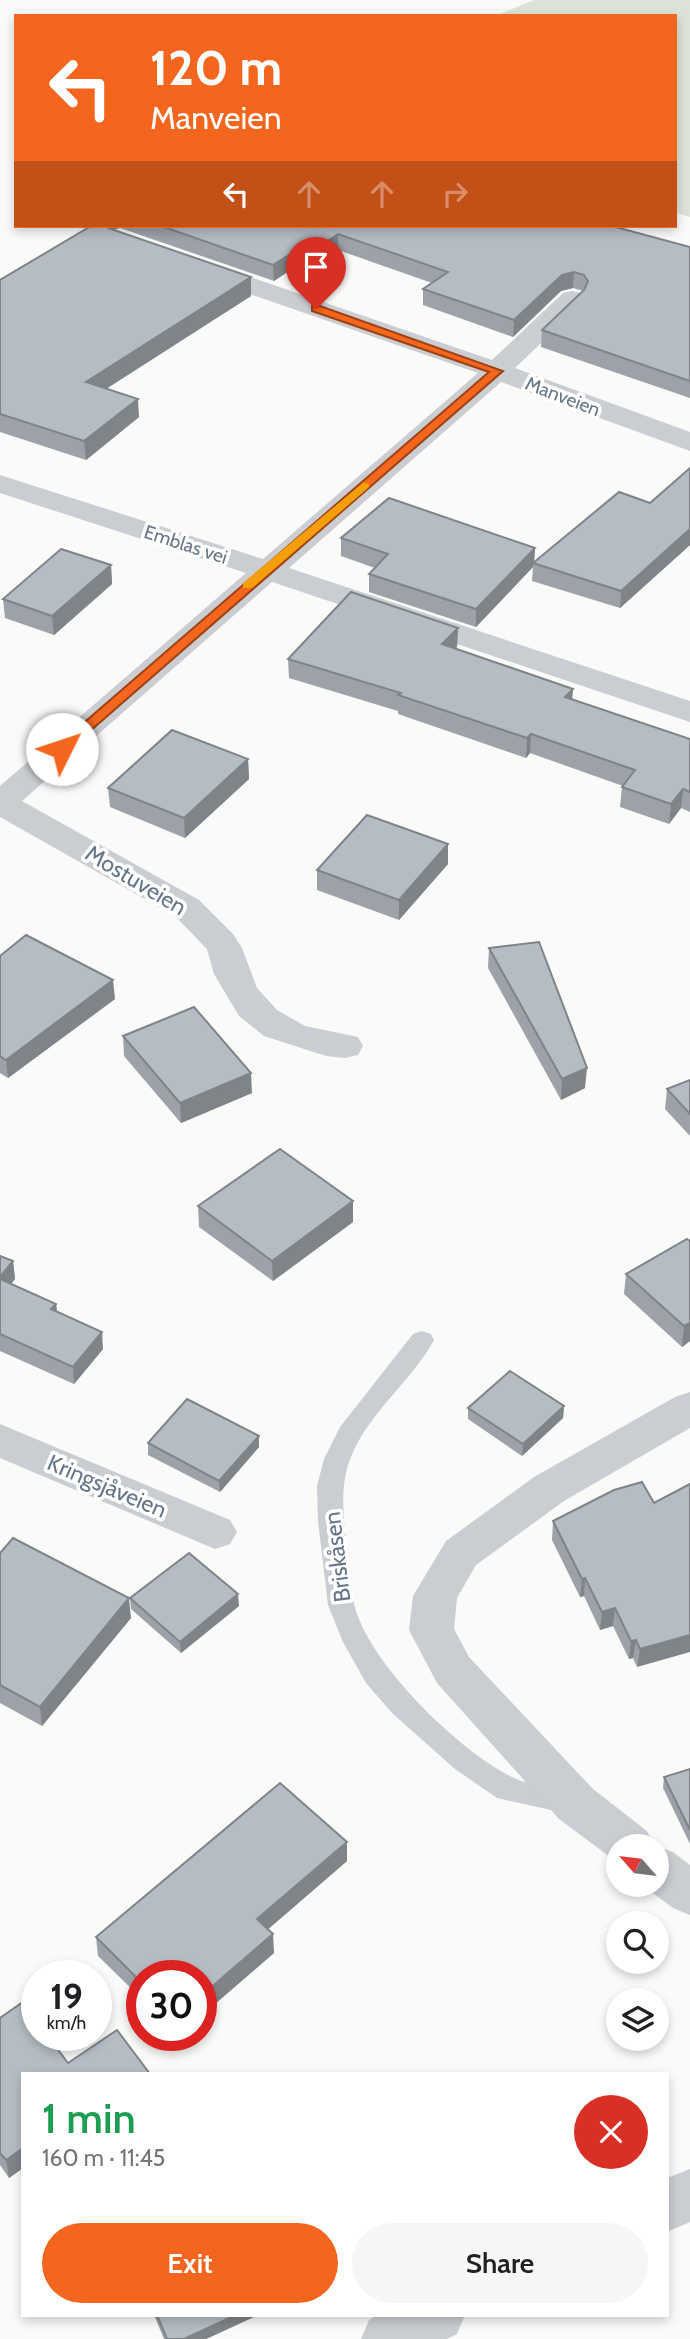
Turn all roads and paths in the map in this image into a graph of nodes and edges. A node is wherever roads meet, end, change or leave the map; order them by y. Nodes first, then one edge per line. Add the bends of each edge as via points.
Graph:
1 (171, 257) edge
2 (572, 299) edge
3 (497, 371) junction
4 (690, 442) edge
5 (0, 484) edge
6 (266, 570) junction
7 (690, 712) edge
8 (0, 803) edge
9 (345, 1046) dead end
10 (422, 1340) dead end
11 (690, 1408) edge
12 (0, 1440) edge
13 (215, 1532) dead end
14 (576, 1804) junction
15 (615, 1834) edge
16 (669, 1877) edge
17 (690, 1893) edge
18 (690, 2194) edge
19 (669, 2205) edge
20 (434, 2317) edge
21 (388, 2339) edge

1 - 3 street, Manveien
2 - 3 street, Mostuveien
3 - 4 street, Manveien
3 - 6 street, Mostuveien
5 - 6 street, Emblas vei
6 - 7 street, Emblas vei
6 - 8 street, Mostuveien
8 - 9 street, Mostuveien via 193,913 225,949 244,996 269,1024 308,1041
10 - 14 lane, Briskåsen via 349,1434 337,1459 330,1486 341,1605 376,1675 402,1705 465,1760 507,1789
11 - 14 street, Briskåsen via 549,1489 461,1553 435,1596 430,1630 453,1670
12 - 13 street, Kringsjåveien
14 - 15 street, Briskåsen
16 - 17 street
18 - 19 street
20 - 21 street

